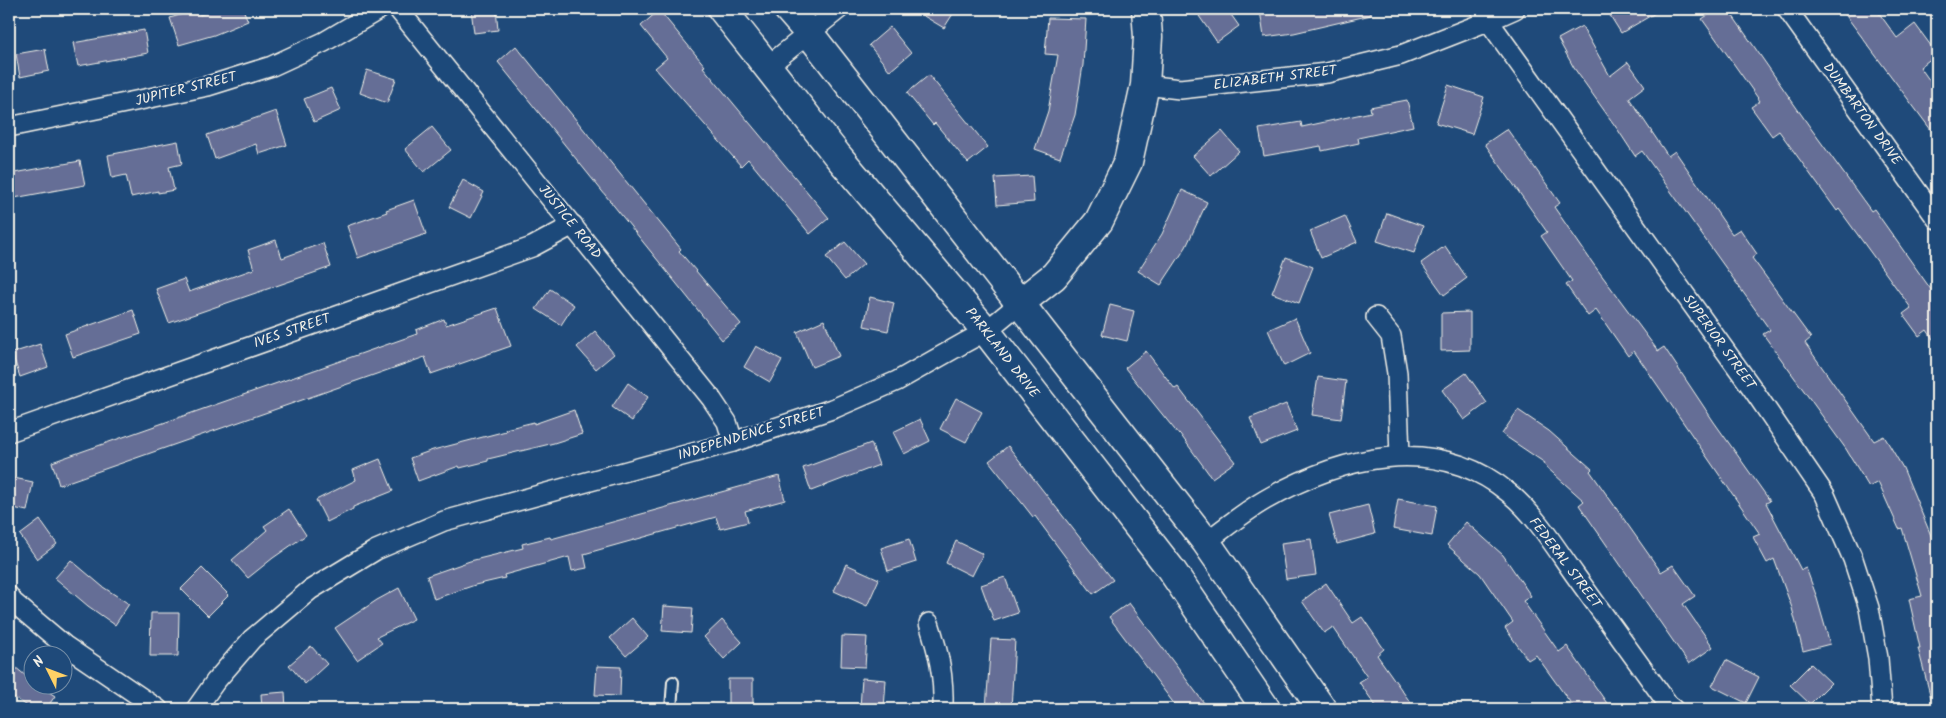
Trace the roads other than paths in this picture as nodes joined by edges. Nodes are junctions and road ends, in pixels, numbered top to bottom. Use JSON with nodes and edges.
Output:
{"nodes":[{"id":1,"x":380,"y":9,"type":"edge"},
{"id":2,"x":398,"y":9,"type":"edge"},
{"id":3,"x":722,"y":9,"type":"edge"},
{"id":4,"x":788,"y":9,"type":"edge"},
{"id":5,"x":839,"y":9,"type":"edge"},
{"id":6,"x":1146,"y":9,"type":"edge"},
{"id":7,"x":1515,"y":9,"type":"edge"},
{"id":8,"x":1787,"y":9,"type":"edge"},
{"id":9,"x":1484,"y":15,"type":"edge"},
{"id":10,"x":809,"y":33,"type":"junction"},
{"id":11,"x":768,"y":66,"type":"junction"},
{"id":12,"x":1145,"y":85,"type":"junction"},
{"id":13,"x":9,"y":127,"type":"edge"},
{"id":14,"x":1937,"y":219,"type":"edge"},
{"id":15,"x":573,"y":225,"type":"junction"},
{"id":16,"x":1020,"y":303,"type":"junction"},
{"id":17,"x":1376,"y":317,"type":"dead end"},
{"id":18,"x":986,"y":331,"type":"junction"},
{"id":19,"x":9,"y":432,"type":"edge"},
{"id":20,"x":733,"y":442,"type":"junction"},
{"id":21,"x":1400,"y":456,"type":"junction"},
{"id":22,"x":1206,"y":542,"type":"junction"},
{"id":23,"x":9,"y":596,"type":"edge"},
{"id":24,"x":928,"y":623,"type":"dead end"},
{"id":25,"x":673,"y":682,"type":"dead end"},
{"id":26,"x":158,"y":709,"type":"edge"},
{"id":27,"x":196,"y":709,"type":"edge"},
{"id":28,"x":670,"y":709,"type":"edge"},
{"id":29,"x":943,"y":709,"type":"edge"},
{"id":30,"x":1266,"y":709,"type":"edge"},
{"id":31,"x":1322,"y":709,"type":"edge"},
{"id":32,"x":1674,"y":709,"type":"edge"},
{"id":33,"x":1882,"y":709,"type":"edge"}],
"edges":[{"from":1,"to":13,"type":"street","name":"JUPITER STREET"},
{"from":2,"to":15,"type":"street","name":"JUSTICE ROAD"},
{"from":3,"to":11,"type":"street","name":"PARKLAND DRIVE"},
{"from":4,"to":10,"type":"street"},
{"from":5,"to":10,"type":"street"},
{"from":6,"to":12,"type":"street","name":"INDEPENDENCE STREET"},
{"from":7,"to":9,"type":"street","name":"ELIZABETH STREET"},
{"from":8,"to":14,"type":"street","name":"DUMBARTON DRIVE"},
{"from":9,"to":12,"type":"street","name":"ELIZABETH STREET"},
{"from":9,"to":33,"type":"street","name":"SUPERIOR STREET"},
{"from":10,"to":11,"type":"street"},
{"from":10,"to":16,"type":"street"},
{"from":11,"to":18,"type":"street","name":"PARKLAND DRIVE"},
{"from":12,"to":16,"type":"street","name":"INDEPENDENCE STREET"},
{"from":15,"to":19,"type":"street","name":"IVES STREET"},
{"from":15,"to":20,"type":"street","name":"JUSTICE ROAD"},
{"from":16,"to":18,"type":"street","name":"INDEPENDENCE STREET"},
{"from":16,"to":22,"type":"street"},
{"from":17,"to":21,"type":"street"},
{"from":18,"to":20,"type":"street","name":"INDEPENDENCE STREET"},
{"from":18,"to":30,"type":"street","name":"PARKLAND DRIVE"},
{"from":20,"to":27,"type":"street","name":"INDEPENDENCE STREET"},
{"from":21,"to":22,"type":"street","name":"FEDERAL STREET"},
{"from":21,"to":32,"type":"street","name":"FEDERAL STREET"},
{"from":22,"to":31,"type":"street"},
{"from":23,"to":26,"type":"street"},
{"from":24,"to":29,"type":"street"},
{"from":25,"to":28,"type":"lane"}]}
